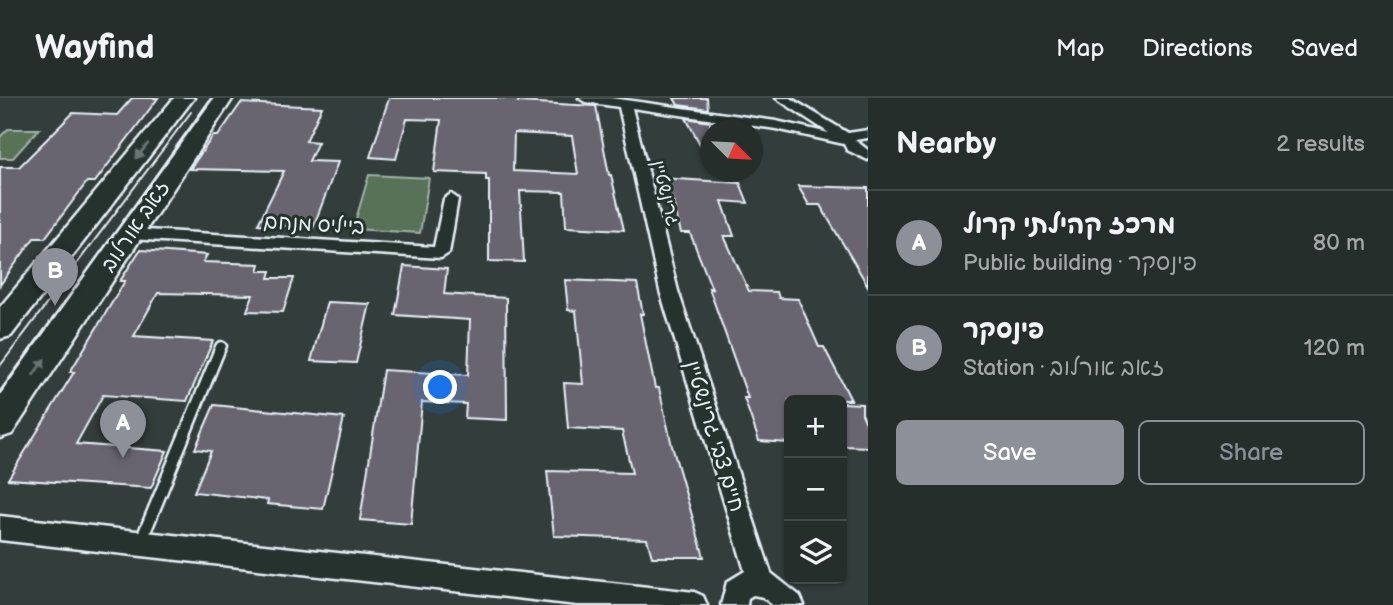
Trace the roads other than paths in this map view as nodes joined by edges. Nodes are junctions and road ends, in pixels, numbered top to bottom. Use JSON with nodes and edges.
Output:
{"nodes":[{"id":1,"x":184,"y":98,"type":"edge"},
{"id":2,"x":223,"y":98,"type":"edge"},
{"id":3,"x":585,"y":98,"type":"edge"},
{"id":4,"x":782,"y":98,"type":"edge"},
{"id":5,"x":625,"y":105,"type":"junction"},
{"id":6,"x":817,"y":118,"type":"junction"},
{"id":7,"x":802,"y":130,"type":"junction"},
{"id":8,"x":865,"y":133,"type":"edge"},
{"id":9,"x":848,"y":140,"type":"junction"},
{"id":10,"x":868,"y":156,"type":"edge"},
{"id":11,"x":451,"y":200,"type":"dead end"},
{"id":12,"x":130,"y":234,"type":"junction"},
{"id":13,"x":669,"y":290,"type":"joint"},
{"id":14,"x":0,"y":328,"type":"edge"},
{"id":15,"x":221,"y":346,"type":"dead end"},
{"id":16,"x":0,"y":423,"type":"edge"},
{"id":17,"x":0,"y":528,"type":"edge"},
{"id":18,"x":140,"y":544,"type":"junction"},
{"id":19,"x":761,"y":582,"type":"junction"},
{"id":20,"x":694,"y":605,"type":"edge"},
{"id":21,"x":734,"y":605,"type":"edge"},
{"id":22,"x":791,"y":605,"type":"edge"}],
"edges":[{"from":1,"to":14,"type":"main road","name":"זאב אורלוב","one_way":true},
{"from":2,"to":12,"type":"main road","name":"זאב אורלוב"},
{"from":3,"to":5,"type":"street"},
{"from":4,"to":6,"type":"street"},
{"from":5,"to":7,"type":"street"},
{"from":5,"to":13,"type":"street","name":"גרינשטיין"},
{"from":6,"to":7,"type":"street"},
{"from":6,"to":8,"type":"street"},
{"from":6,"to":9,"type":"street"},
{"from":7,"to":9,"type":"street"},
{"from":8,"to":9,"type":"street"},
{"from":9,"to":10,"type":"street"},
{"from":11,"to":12,"type":"street","name":"בייליס מנחם"},
{"from":16,"to":12,"type":"main road","name":"זאב אורלוב","one_way":true},
{"from":13,"to":19,"type":"street","name":"חיים צבי גרינשטיין"},
{"from":15,"to":18,"type":"lane"},
{"from":17,"to":18,"type":"street"},
{"from":18,"to":20,"type":"street"},
{"from":19,"to":21,"type":"street"},
{"from":19,"to":22,"type":"street"}]}
